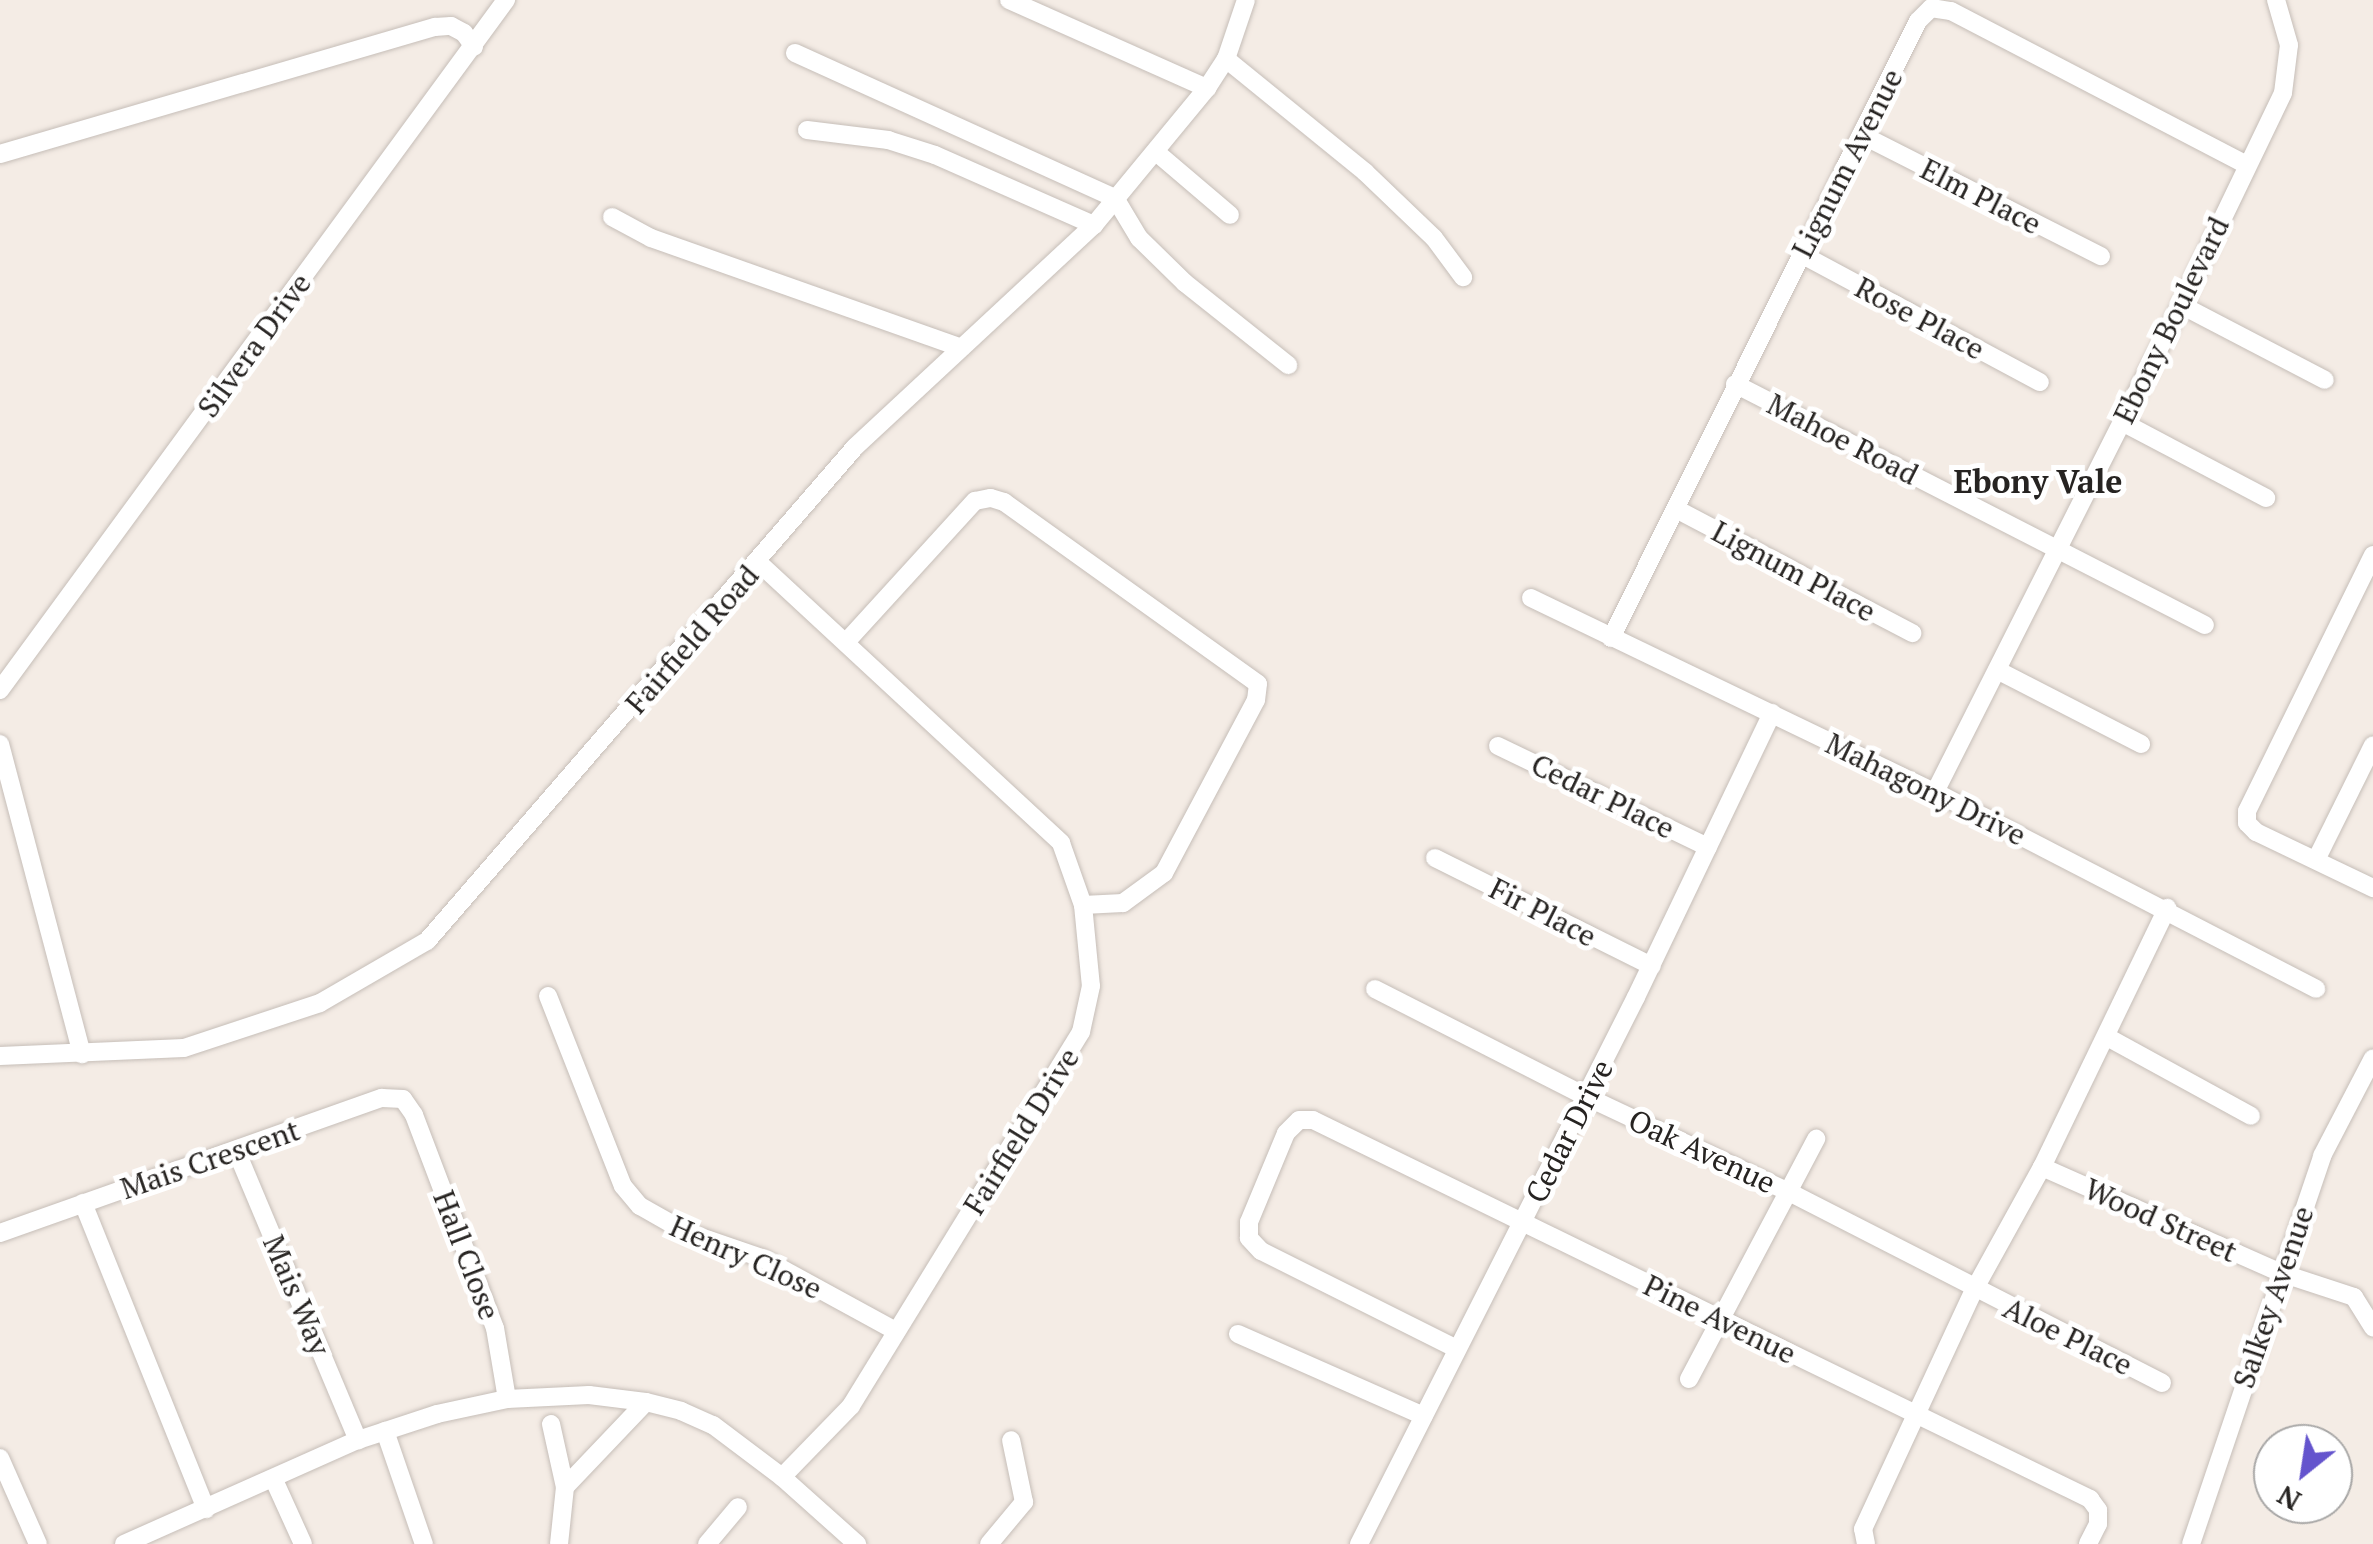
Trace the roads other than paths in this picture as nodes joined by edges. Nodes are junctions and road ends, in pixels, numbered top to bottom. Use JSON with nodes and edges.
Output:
{"nodes":[{"id":1,"x":506,"y":0,"type":"edge"},
{"id":2,"x":1009,"y":0,"type":"edge"},
{"id":3,"x":1246,"y":0,"type":"edge"},
{"id":4,"x":2276,"y":0,"type":"edge"},
{"id":5,"x":474,"y":47,"type":"junction"},
{"id":6,"x":795,"y":53,"type":"dead end"},
{"id":7,"x":1226,"y":58,"type":"junction"},
{"id":8,"x":1208,"y":88,"type":"junction"},
{"id":9,"x":807,"y":130,"type":"dead end"},
{"id":10,"x":1862,"y":135,"type":"junction"},
{"id":11,"x":1156,"y":152,"type":"junction"},
{"id":12,"x":0,"y":154,"type":"edge"},
{"id":13,"x":2247,"y":165,"type":"junction"},
{"id":14,"x":1115,"y":198,"type":"junction"},
{"id":15,"x":1230,"y":215,"type":"dead end"},
{"id":16,"x":612,"y":217,"type":"dead end"},
{"id":17,"x":1094,"y":225,"type":"junction"},
{"id":18,"x":1801,"y":254,"type":"junction"},
{"id":19,"x":2100,"y":256,"type":"dead end"},
{"id":20,"x":1463,"y":277,"type":"dead end"},
{"id":21,"x":2181,"y":305,"type":"junction"},
{"id":22,"x":961,"y":348,"type":"junction"},
{"id":23,"x":1288,"y":365,"type":"dead end"},
{"id":24,"x":2325,"y":380,"type":"dead end"},
{"id":25,"x":2040,"y":382,"type":"dead end"},
{"id":26,"x":1735,"y":384,"type":"junction"},
{"id":27,"x":2122,"y":422,"type":"junction"},
{"id":28,"x":2266,"y":498,"type":"dead end"},
{"id":29,"x":1676,"y":508,"type":"junction"},
{"id":30,"x":2057,"y":549,"type":"junction"},
{"id":31,"x":2373,"y":554,"type":"edge"},
{"id":32,"x":759,"y":563,"type":"junction"},
{"id":33,"x":2353,"y":591,"type":"junction"},
{"id":34,"x":1531,"y":598,"type":"dead end"},
{"id":35,"x":2373,"y":600,"type":"edge"},
{"id":36,"x":2205,"y":625,"type":"dead end"},
{"id":37,"x":1912,"y":633,"type":"dead end"},
{"id":38,"x":1611,"y":638,"type":"junction"},
{"id":39,"x":847,"y":641,"type":"junction"},
{"id":40,"x":1997,"y":670,"type":"junction"},
{"id":41,"x":0,"y":690,"type":"edge"},
{"id":42,"x":1772,"y":713,"type":"junction"},
{"id":43,"x":0,"y":744,"type":"edge"},
{"id":44,"x":2141,"y":744,"type":"dead end"},
{"id":45,"x":1498,"y":746,"type":"dead end"},
{"id":46,"x":2373,"y":746,"type":"edge"},
{"id":47,"x":1935,"y":792,"type":"junction"},
{"id":48,"x":1708,"y":846,"type":"junction"},
{"id":49,"x":1435,"y":858,"type":"dead end"},
{"id":50,"x":2316,"y":860,"type":"junction"},
{"id":51,"x":2373,"y":888,"type":"edge"},
{"id":52,"x":1083,"y":905,"type":"junction"},
{"id":53,"x":2167,"y":908,"type":"junction"},
{"id":54,"x":1652,"y":966,"type":"junction"},
{"id":55,"x":1375,"y":989,"type":"dead end"},
{"id":56,"x":2316,"y":989,"type":"dead end"},
{"id":57,"x":548,"y":996,"type":"dead end"},
{"id":58,"x":2107,"y":1037,"type":"junction"},
{"id":59,"x":82,"y":1054,"type":"junction"},
{"id":60,"x":0,"y":1056,"type":"edge"},
{"id":61,"x":2373,"y":1058,"type":"edge"},
{"id":62,"x":1586,"y":1097,"type":"junction"},
{"id":63,"x":414,"y":1115,"type":"joint"},
{"id":64,"x":2252,"y":1116,"type":"dead end"},
{"id":65,"x":1816,"y":1139,"type":"dead end"},
{"id":66,"x":236,"y":1150,"type":"junction"},
{"id":67,"x":2042,"y":1167,"type":"junction"},
{"id":68,"x":1789,"y":1192,"type":"junction"},
{"id":69,"x":83,"y":1203,"type":"junction"},
{"id":70,"x":1523,"y":1222,"type":"junction"},
{"id":71,"x":0,"y":1233,"type":"edge"},
{"id":72,"x":2281,"y":1273,"type":"junction"},
{"id":73,"x":1974,"y":1290,"type":"junction"},
{"id":74,"x":1718,"y":1321,"type":"junction"},
{"id":75,"x":2373,"y":1326,"type":"edge"},
{"id":76,"x":896,"y":1331,"type":"junction"},
{"id":77,"x":1238,"y":1334,"type":"dead end"},
{"id":78,"x":1457,"y":1349,"type":"junction"},
{"id":79,"x":1690,"y":1380,"type":"dead end"},
{"id":80,"x":2162,"y":1382,"type":"dead end"},
{"id":81,"x":507,"y":1400,"type":"junction"},
{"id":82,"x":646,"y":1402,"type":"junction"},
{"id":83,"x":1919,"y":1413,"type":"junction"},
{"id":84,"x":1424,"y":1416,"type":"junction"},
{"id":85,"x":551,"y":1424,"type":"dead end"},
{"id":86,"x":385,"y":1431,"type":"junction"},
{"id":87,"x":358,"y":1440,"type":"junction"},
{"id":88,"x":1011,"y":1440,"type":"dead end"},
{"id":89,"x":0,"y":1458,"type":"edge"},
{"id":90,"x":782,"y":1477,"type":"junction"},
{"id":91,"x":274,"y":1480,"type":"junction"},
{"id":92,"x":565,"y":1486,"type":"junction"},
{"id":93,"x":738,"y":1507,"type":"dead end"},
{"id":94,"x":206,"y":1509,"type":"junction"},
{"id":95,"x":1864,"y":1542,"type":"edge"},
{"id":96,"x":38,"y":1544,"type":"edge"},
{"id":97,"x":124,"y":1544,"type":"edge"},
{"id":98,"x":303,"y":1544,"type":"edge"},
{"id":99,"x":424,"y":1544,"type":"edge"},
{"id":100,"x":560,"y":1544,"type":"edge"},
{"id":101,"x":707,"y":1544,"type":"edge"},
{"id":102,"x":856,"y":1544,"type":"edge"},
{"id":103,"x":989,"y":1544,"type":"edge"},
{"id":104,"x":1359,"y":1544,"type":"edge"},
{"id":105,"x":2088,"y":1544,"type":"edge"},
{"id":106,"x":2191,"y":1544,"type":"edge"}],
"edges":[{"from":1,"to":5,"type":"street","name":"Silvera Drive"},
{"from":2,"to":8,"type":"street"},
{"from":3,"to":7,"type":"street","name":"Fairfield Road"},
{"from":4,"to":13,"type":"street","name":"Ebony Boulevard"},
{"from":5,"to":12,"type":"street"},
{"from":5,"to":41,"type":"street","name":"Silvera Drive"},
{"from":6,"to":14,"type":"street"},
{"from":7,"to":8,"type":"street","name":"Fairfield Road"},
{"from":7,"to":20,"type":"street"},
{"from":8,"to":11,"type":"street","name":"Fairfield Road"},
{"from":9,"to":17,"type":"street"},
{"from":10,"to":13,"type":"street","name":"Lignum Avenue"},
{"from":10,"to":18,"type":"street","name":"Lignum Avenue"},
{"from":10,"to":19,"type":"street","name":"Elm Place"},
{"from":11,"to":14,"type":"street","name":"Fairfield Road"},
{"from":11,"to":15,"type":"street"},
{"from":13,"to":21,"type":"street","name":"Ebony Boulevard"},
{"from":14,"to":17,"type":"street","name":"Fairfield Road"},
{"from":14,"to":23,"type":"street"},
{"from":16,"to":22,"type":"street"},
{"from":17,"to":22,"type":"street","name":"Fairfield Road"},
{"from":18,"to":25,"type":"street","name":"Rose Place"},
{"from":18,"to":26,"type":"street","name":"Lignum Avenue"},
{"from":21,"to":24,"type":"street"},
{"from":21,"to":27,"type":"street","name":"Ebony Boulevard"},
{"from":22,"to":32,"type":"street","name":"Fairfield Road"},
{"from":26,"to":29,"type":"street","name":"Lignum Avenue"},
{"from":26,"to":30,"type":"street","name":"Mahoe Road"},
{"from":27,"to":28,"type":"street"},
{"from":27,"to":30,"type":"street","name":"Ebony Boulevard"},
{"from":29,"to":37,"type":"street","name":"Lignum Place"},
{"from":29,"to":38,"type":"street","name":"Lignum Avenue"},
{"from":30,"to":36,"type":"street","name":"Mahoe Road"},
{"from":30,"to":40,"type":"street","name":"Ebony Boulevard"},
{"from":31,"to":33,"type":"street"},
{"from":32,"to":39,"type":"street","name":"Fairfield Drive"},
{"from":32,"to":59,"type":"street","name":"Fairfield Road"},
{"from":33,"to":35,"type":"street"},
{"from":33,"to":50,"type":"street"},
{"from":34,"to":38,"type":"street","name":"Mahagony Drive"},
{"from":38,"to":42,"type":"street","name":"Mahagony Drive"},
{"from":39,"to":52,"type":"street","name":"Fairfield Drive"},
{"from":39,"to":52,"type":"street"},
{"from":40,"to":44,"type":"street"},
{"from":40,"to":47,"type":"street","name":"Ebony Boulevard"},
{"from":42,"to":47,"type":"street","name":"Mahagony Drive"},
{"from":42,"to":48,"type":"street","name":"Cedar Drive"},
{"from":43,"to":59,"type":"street"},
{"from":45,"to":48,"type":"street","name":"Cedar Place"},
{"from":46,"to":50,"type":"street"},
{"from":47,"to":53,"type":"street","name":"Mahagony Drive"},
{"from":48,"to":54,"type":"street","name":"Cedar Drive"},
{"from":49,"to":54,"type":"street","name":"Fir Place"},
{"from":50,"to":51,"type":"street"},
{"from":52,"to":76,"type":"street","name":"Fairfield Drive"},
{"from":53,"to":56,"type":"street","name":"Mahagony Drive"},
{"from":53,"to":58,"type":"street"},
{"from":54,"to":62,"type":"street","name":"Cedar Drive"},
{"from":55,"to":62,"type":"street","name":"Oak Avenue"},
{"from":57,"to":76,"type":"street","name":"Henry Close"},
{"from":58,"to":64,"type":"street"},
{"from":58,"to":67,"type":"street"},
{"from":59,"to":60,"type":"street","name":"Fairfield Road"},
{"from":61,"to":72,"type":"street","name":"Salkey Avenue"},
{"from":62,"to":68,"type":"street","name":"Oak Avenue"},
{"from":62,"to":70,"type":"street","name":"Cedar Drive"},
{"from":63,"to":66,"type":"street","name":"Mais Crescent"},
{"from":63,"to":81,"type":"street","name":"Hall Close"},
{"from":65,"to":68,"type":"street"},
{"from":66,"to":69,"type":"street","name":"Mais Crescent"},
{"from":66,"to":87,"type":"street","name":"Mais Way"},
{"from":67,"to":72,"type":"street","name":"Wood Street"},
{"from":67,"to":73,"type":"street"},
{"from":68,"to":73,"type":"street","name":"Oak Avenue"},
{"from":68,"to":74,"type":"street"},
{"from":69,"to":71,"type":"street","name":"Mais Crescent"},
{"from":69,"to":94,"type":"street"},
{"from":70,"to":74,"type":"street","name":"Pine Avenue"},
{"from":70,"to":78,"type":"street","name":"Cedar Drive"},
{"from":70,"to":78,"type":"street","name":"Pine Avenue"},
{"from":72,"to":75,"type":"street","name":"Wood Street"},
{"from":72,"to":106,"type":"street","name":"Salkey Avenue"},
{"from":73,"to":80,"type":"street","name":"Aloe Place"},
{"from":73,"to":83,"type":"street"},
{"from":74,"to":79,"type":"street"},
{"from":74,"to":83,"type":"street","name":"Pine Avenue"},
{"from":76,"to":90,"type":"street","name":"Fairfield Drive"},
{"from":77,"to":84,"type":"street"},
{"from":78,"to":84,"type":"street","name":"Cedar Drive"},
{"from":81,"to":82,"type":"street"},
{"from":81,"to":86,"type":"street"},
{"from":82,"to":90,"type":"street"},
{"from":82,"to":92,"type":"street"},
{"from":83,"to":95,"type":"street"},
{"from":83,"to":105,"type":"street","name":"Pine Avenue"},
{"from":84,"to":104,"type":"street","name":"Cedar Drive"},
{"from":85,"to":92,"type":"street"},
{"from":86,"to":87,"type":"street"},
{"from":86,"to":99,"type":"street"},
{"from":87,"to":91,"type":"street"},
{"from":88,"to":103,"type":"street"},
{"from":89,"to":96,"type":"street"},
{"from":90,"to":102,"type":"street"},
{"from":91,"to":94,"type":"street"},
{"from":91,"to":98,"type":"street"},
{"from":92,"to":100,"type":"street"},
{"from":93,"to":101,"type":"street"},
{"from":94,"to":97,"type":"street"}]}
